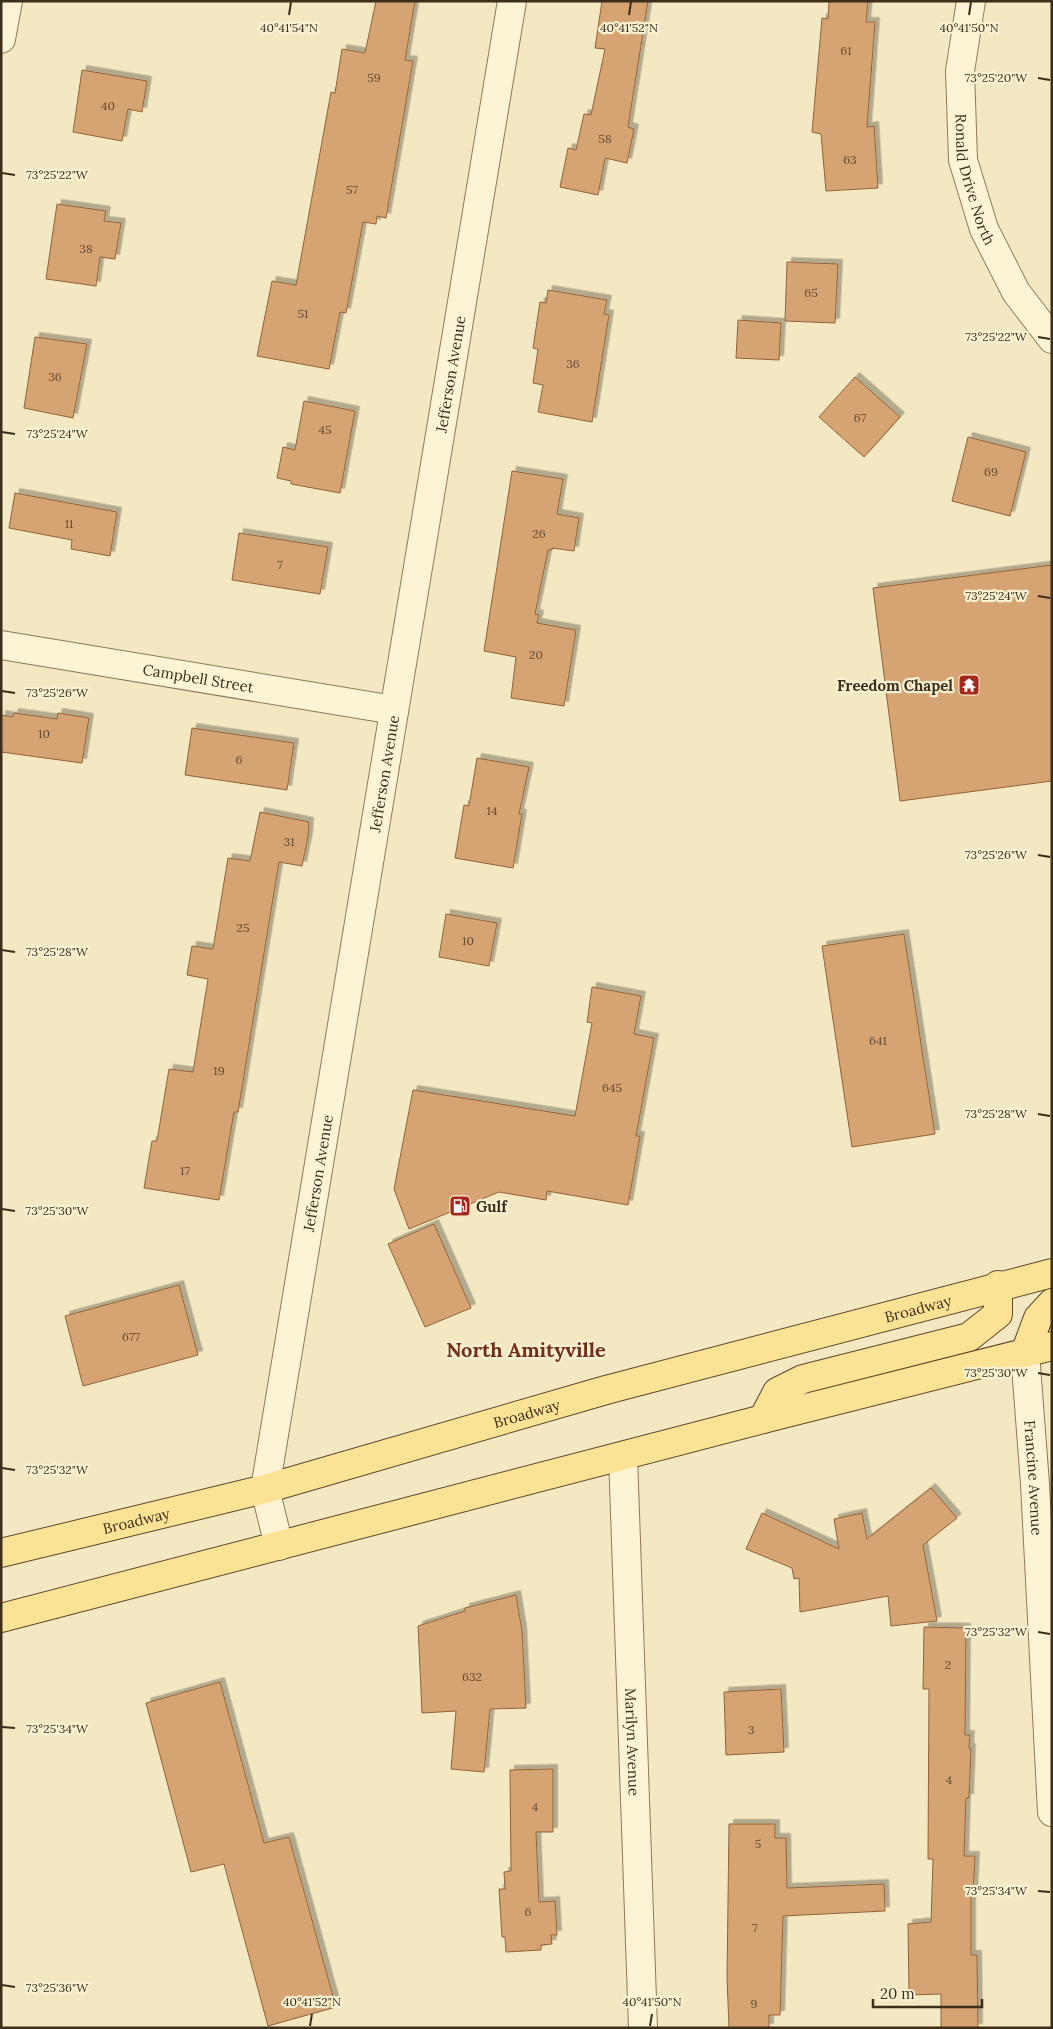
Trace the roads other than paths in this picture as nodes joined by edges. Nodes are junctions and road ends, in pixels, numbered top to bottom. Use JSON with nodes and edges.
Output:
{"nodes":[{"id":1,"x":8,"y":1,"type":"edge"},
{"id":2,"x":512,"y":1,"type":"edge"},
{"id":3,"x":971,"y":1,"type":"edge"},
{"id":4,"x":1,"y":39,"type":"edge"},
{"id":5,"x":1052,"y":339,"type":"edge"},
{"id":6,"x":1,"y":645,"type":"edge"},
{"id":7,"x":394,"y":710,"type":"junction"},
{"id":8,"x":1052,"y":1273,"type":"edge"},
{"id":9,"x":998,"y":1285,"type":"junction"},
{"id":10,"x":1052,"y":1303,"type":"edge"},
{"id":11,"x":1052,"y":1346,"type":"edge"},
{"id":12,"x":1026,"y":1353,"type":"junction"},
{"id":13,"x":763,"y":1419,"type":"junction"},
{"id":14,"x":623,"y":1456,"type":"junction"},
{"id":15,"x":266,"y":1489,"type":"junction"},
{"id":16,"x":278,"y":1546,"type":"junction"},
{"id":17,"x":1,"y":1553,"type":"edge"},
{"id":18,"x":1,"y":1618,"type":"edge"},
{"id":19,"x":1052,"y":1812,"type":"edge"},
{"id":20,"x":643,"y":2028,"type":"edge"}],
"edges":[{"from":1,"to":4,"type":"street"},
{"from":2,"to":7,"type":"street","name":"Jefferson Avenue"},
{"from":3,"to":5,"type":"street","name":"Ronald Drive North"},
{"from":6,"to":7,"type":"street","name":"Campbell Street"},
{"from":7,"to":15,"type":"street","name":"Jefferson Avenue"},
{"from":8,"to":9,"type":"main road","name":"Broadway"},
{"from":9,"to":13,"type":"main road"},
{"from":9,"to":15,"type":"main road","name":"Broadway"},
{"from":10,"to":12,"type":"main road"},
{"from":11,"to":12,"type":"main road"},
{"from":12,"to":13,"type":"main road"},
{"from":12,"to":19,"type":"street","name":"Francine Avenue"},
{"from":13,"to":14,"type":"main road"},
{"from":14,"to":16,"type":"main road"},
{"from":14,"to":20,"type":"street","name":"Marilyn Avenue"},
{"from":15,"to":16,"type":"street","name":"Jefferson Avenue"},
{"from":15,"to":17,"type":"main road","name":"Broadway"},
{"from":16,"to":18,"type":"main road"}]}
